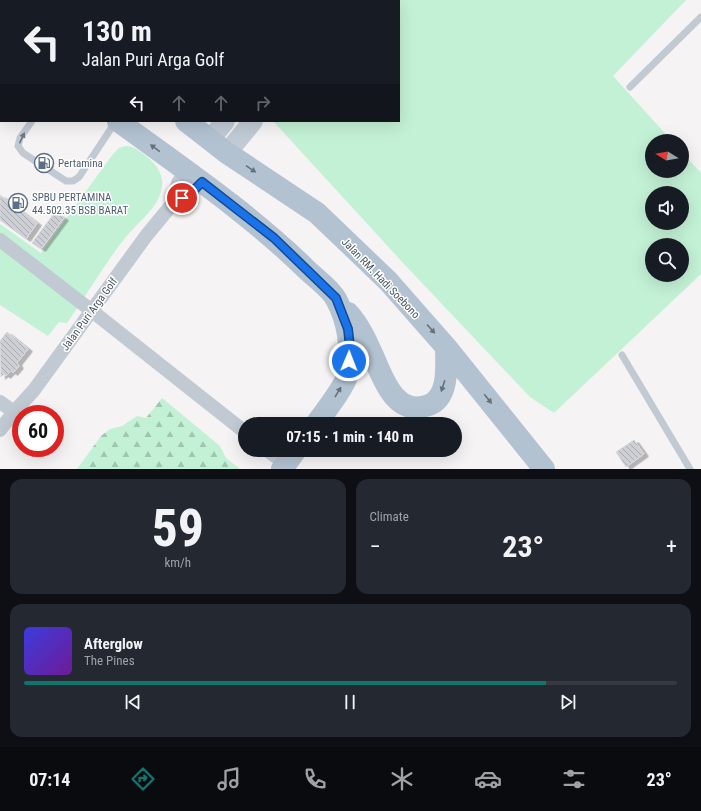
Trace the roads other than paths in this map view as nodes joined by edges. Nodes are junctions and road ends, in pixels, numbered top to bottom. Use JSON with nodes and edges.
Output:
{"nodes":[{"id":1,"x":701,"y":17,"type":"edge"},
{"id":2,"x":630,"y":87,"type":"dead end"},
{"id":3,"x":31,"y":122,"type":"edge"},
{"id":4,"x":116,"y":122,"type":"edge"},
{"id":5,"x":118,"y":122,"type":"edge"},
{"id":6,"x":187,"y":122,"type":"edge"},
{"id":7,"x":225,"y":122,"type":"edge"},
{"id":8,"x":252,"y":122,"type":"edge"},
{"id":9,"x":219,"y":146,"type":"junction"},
{"id":10,"x":194,"y":176,"type":"junction"},
{"id":11,"x":0,"y":240,"type":"edge"},
{"id":12,"x":336,"y":298,"type":"junction"},
{"id":13,"x":92,"y":310,"type":"junction"},
{"id":14,"x":446,"y":347,"type":"junction"},
{"id":15,"x":622,"y":355,"type":"dead end"},
{"id":16,"x":0,"y":402,"type":"edge"},
{"id":17,"x":20,"y":405,"type":"edge"},
{"id":18,"x":12,"y":411,"type":"edge"},
{"id":19,"x":12,"y":415,"type":"edge"},
{"id":20,"x":321,"y":417,"type":"edge"},
{"id":21,"x":238,"y":426,"type":"edge"},
{"id":22,"x":0,"y":430,"type":"edge"},
{"id":23,"x":544,"y":469,"type":"edge"},
{"id":24,"x":690,"y":469,"type":"edge"}],
"edges":[{"from":1,"to":2,"type":"lane"},
{"from":4,"to":3,"type":"lane","one_way":true},
{"from":10,"to":5,"type":"main road","one_way":true},
{"from":6,"to":9,"type":"main road","name":"Jalan RM. Hadi Soebono"},
{"from":7,"to":9,"type":"street"},
{"from":8,"to":9,"type":"street"},
{"from":9,"to":14,"type":"main road","name":"Jalan RM. Hadi Soebono","one_way":true},
{"from":10,"to":12,"type":"main road"},
{"from":10,"to":13,"type":"street","name":"Jalan Puri Arga Golf"},
{"from":11,"to":13,"type":"street"},
{"from":14,"to":12,"type":"main road","one_way":true},
{"from":20,"to":12,"type":"main road","one_way":true},
{"from":13,"to":17,"type":"street","name":"Jalan Puri Arga Golf"},
{"from":13,"to":21,"type":"street"},
{"from":14,"to":23,"type":"main road","name":"Jalan RM. Hadi Soebono","one_way":true},
{"from":15,"to":24,"type":"lane"},
{"from":16,"to":18,"type":"street"},
{"from":19,"to":22,"type":"street","name":"Jalan Puri Arga Golf"}]}
